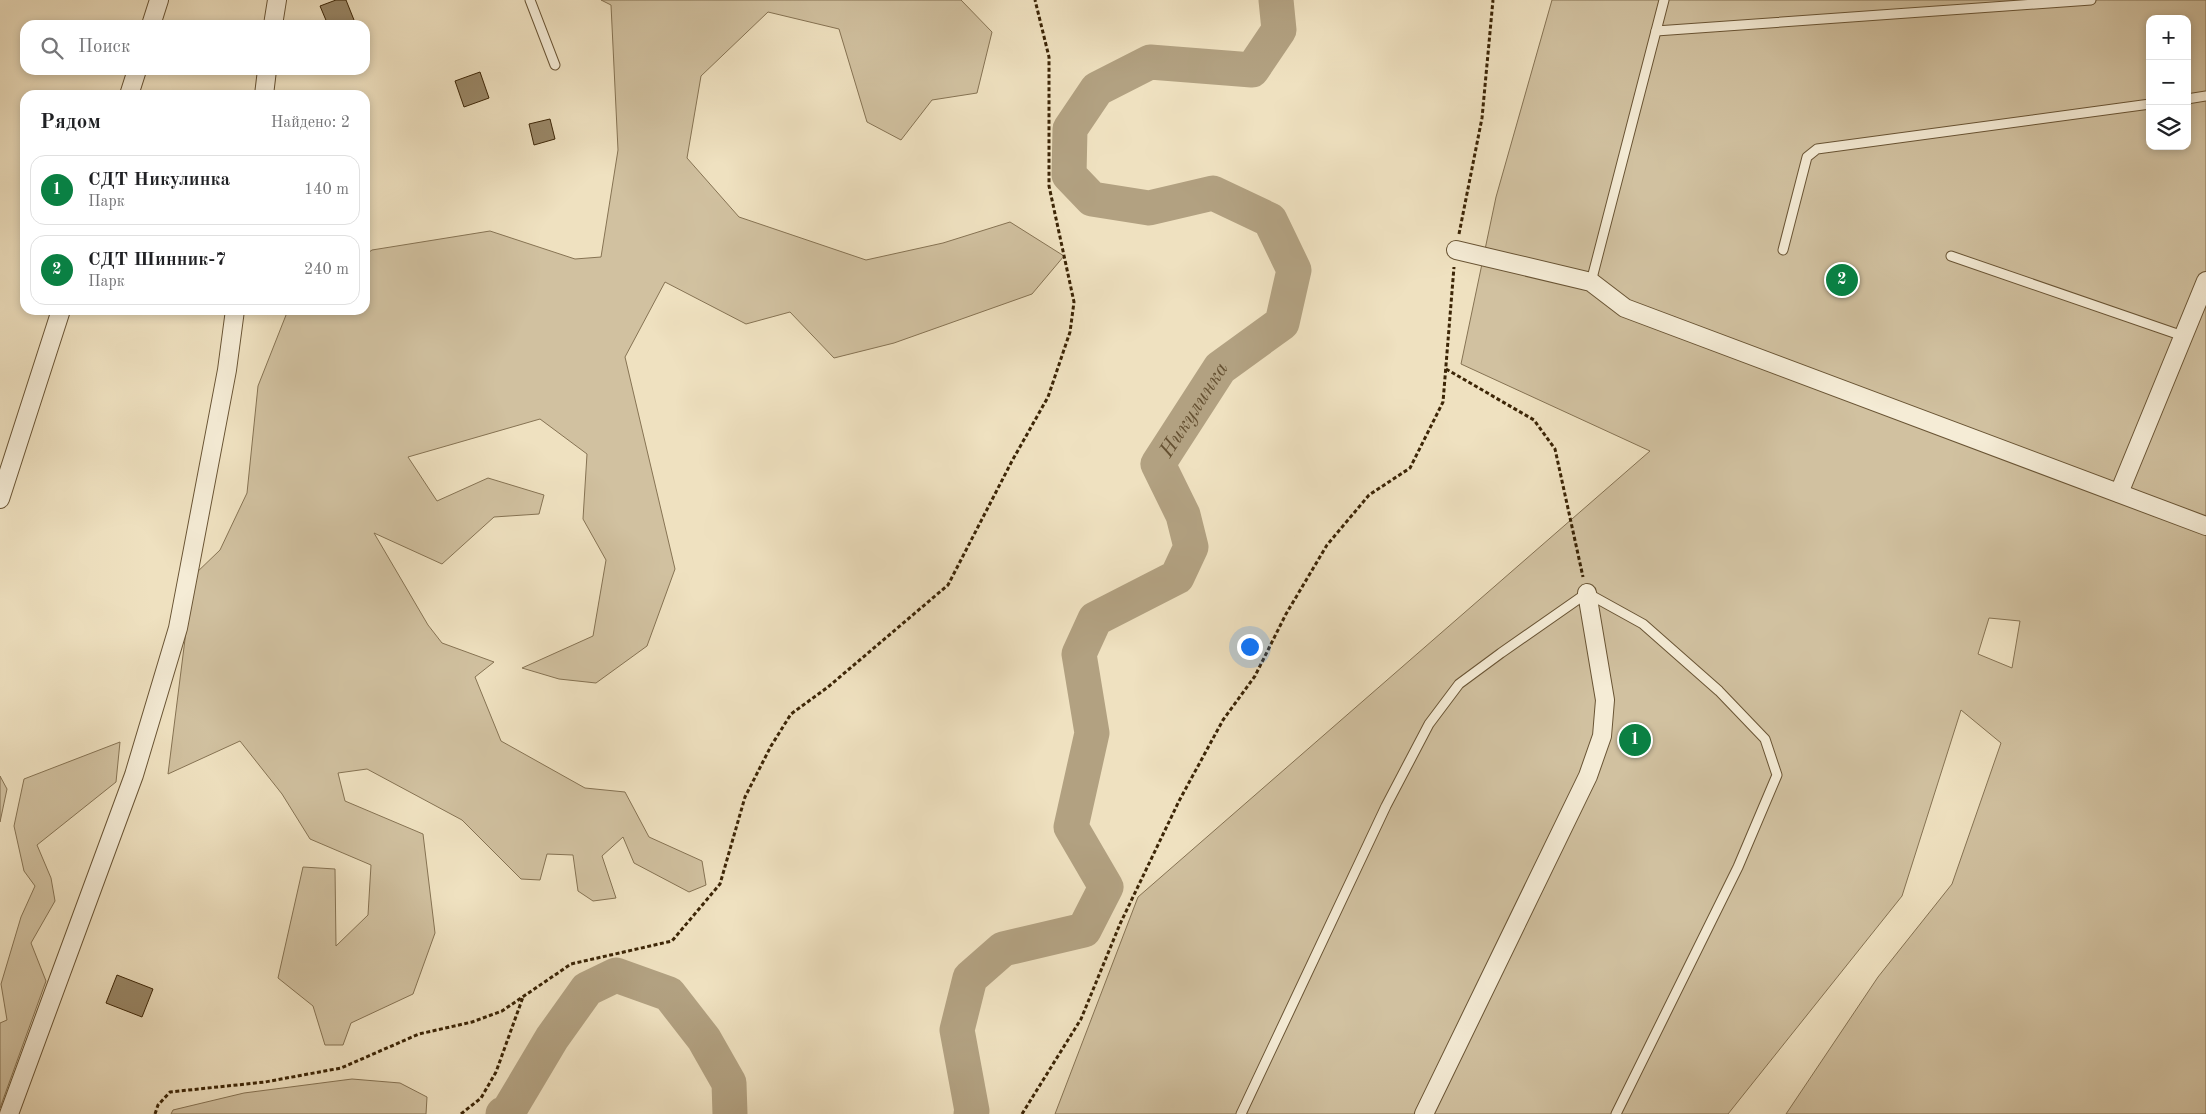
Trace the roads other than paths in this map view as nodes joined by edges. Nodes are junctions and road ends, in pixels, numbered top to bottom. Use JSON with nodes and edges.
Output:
{"nodes":[{"id":1,"x":159,"y":0,"type":"edge"},
{"id":2,"x":277,"y":0,"type":"edge"},
{"id":3,"x":530,"y":0,"type":"edge"},
{"id":4,"x":1664,"y":0,"type":"edge"},
{"id":5,"x":2091,"y":0,"type":"edge"},
{"id":6,"x":153,"y":20,"type":"edge"},
{"id":7,"x":274,"y":20,"type":"edge"},
{"id":8,"x":1656,"y":31,"type":"junction"},
{"id":9,"x":555,"y":65,"type":"dead end"},
{"id":10,"x":135,"y":75,"type":"edge"},
{"id":11,"x":266,"y":75,"type":"edge"},
{"id":12,"x":131,"y":90,"type":"edge"},
{"id":13,"x":265,"y":90,"type":"edge"},
{"id":14,"x":2206,"y":96,"type":"edge"},
{"id":15,"x":2191,"y":98,"type":"edge"},
{"id":16,"x":2146,"y":105,"type":"edge"},
{"id":17,"x":1456,"y":250,"type":"road end"},
{"id":18,"x":1783,"y":250,"type":"dead end"},
{"id":19,"x":1951,"y":256,"type":"dead end"},
{"id":20,"x":2206,"y":281,"type":"edge"},
{"id":21,"x":1590,"y":282,"type":"junction"},
{"id":22,"x":59,"y":315,"type":"edge"},
{"id":23,"x":234,"y":315,"type":"edge"},
{"id":24,"x":2183,"y":336,"type":"junction"},
{"id":25,"x":2119,"y":493,"type":"junction"},
{"id":26,"x":0,"y":499,"type":"edge"},
{"id":27,"x":2206,"y":526,"type":"edge"},
{"id":28,"x":1587,"y":593,"type":"junction"},
{"id":29,"x":9,"y":1114,"type":"edge"},
{"id":30,"x":1241,"y":1114,"type":"edge"},
{"id":31,"x":1424,"y":1114,"type":"edge"},
{"id":32,"x":1616,"y":1114,"type":"edge"}],
"edges":[{"from":1,"to":6,"type":"street"},
{"from":2,"to":7,"type":"street"},
{"from":3,"to":9,"type":"lane"},
{"from":4,"to":8,"type":"lane"},
{"from":5,"to":8,"type":"lane"},
{"from":8,"to":21,"type":"lane"},
{"from":10,"to":12,"type":"street"},
{"from":11,"to":13,"type":"street"},
{"from":14,"to":15,"type":"lane"},
{"from":16,"to":18,"type":"lane"},
{"from":17,"to":21,"type":"street"},
{"from":19,"to":24,"type":"lane"},
{"from":20,"to":24,"type":"street"},
{"from":21,"to":25,"type":"street"},
{"from":22,"to":26,"type":"street"},
{"from":23,"to":29,"type":"street"},
{"from":24,"to":25,"type":"street"},
{"from":25,"to":27,"type":"street"},
{"from":28,"to":30,"type":"lane"},
{"from":28,"to":31,"type":"street"},
{"from":28,"to":32,"type":"lane"}]}
